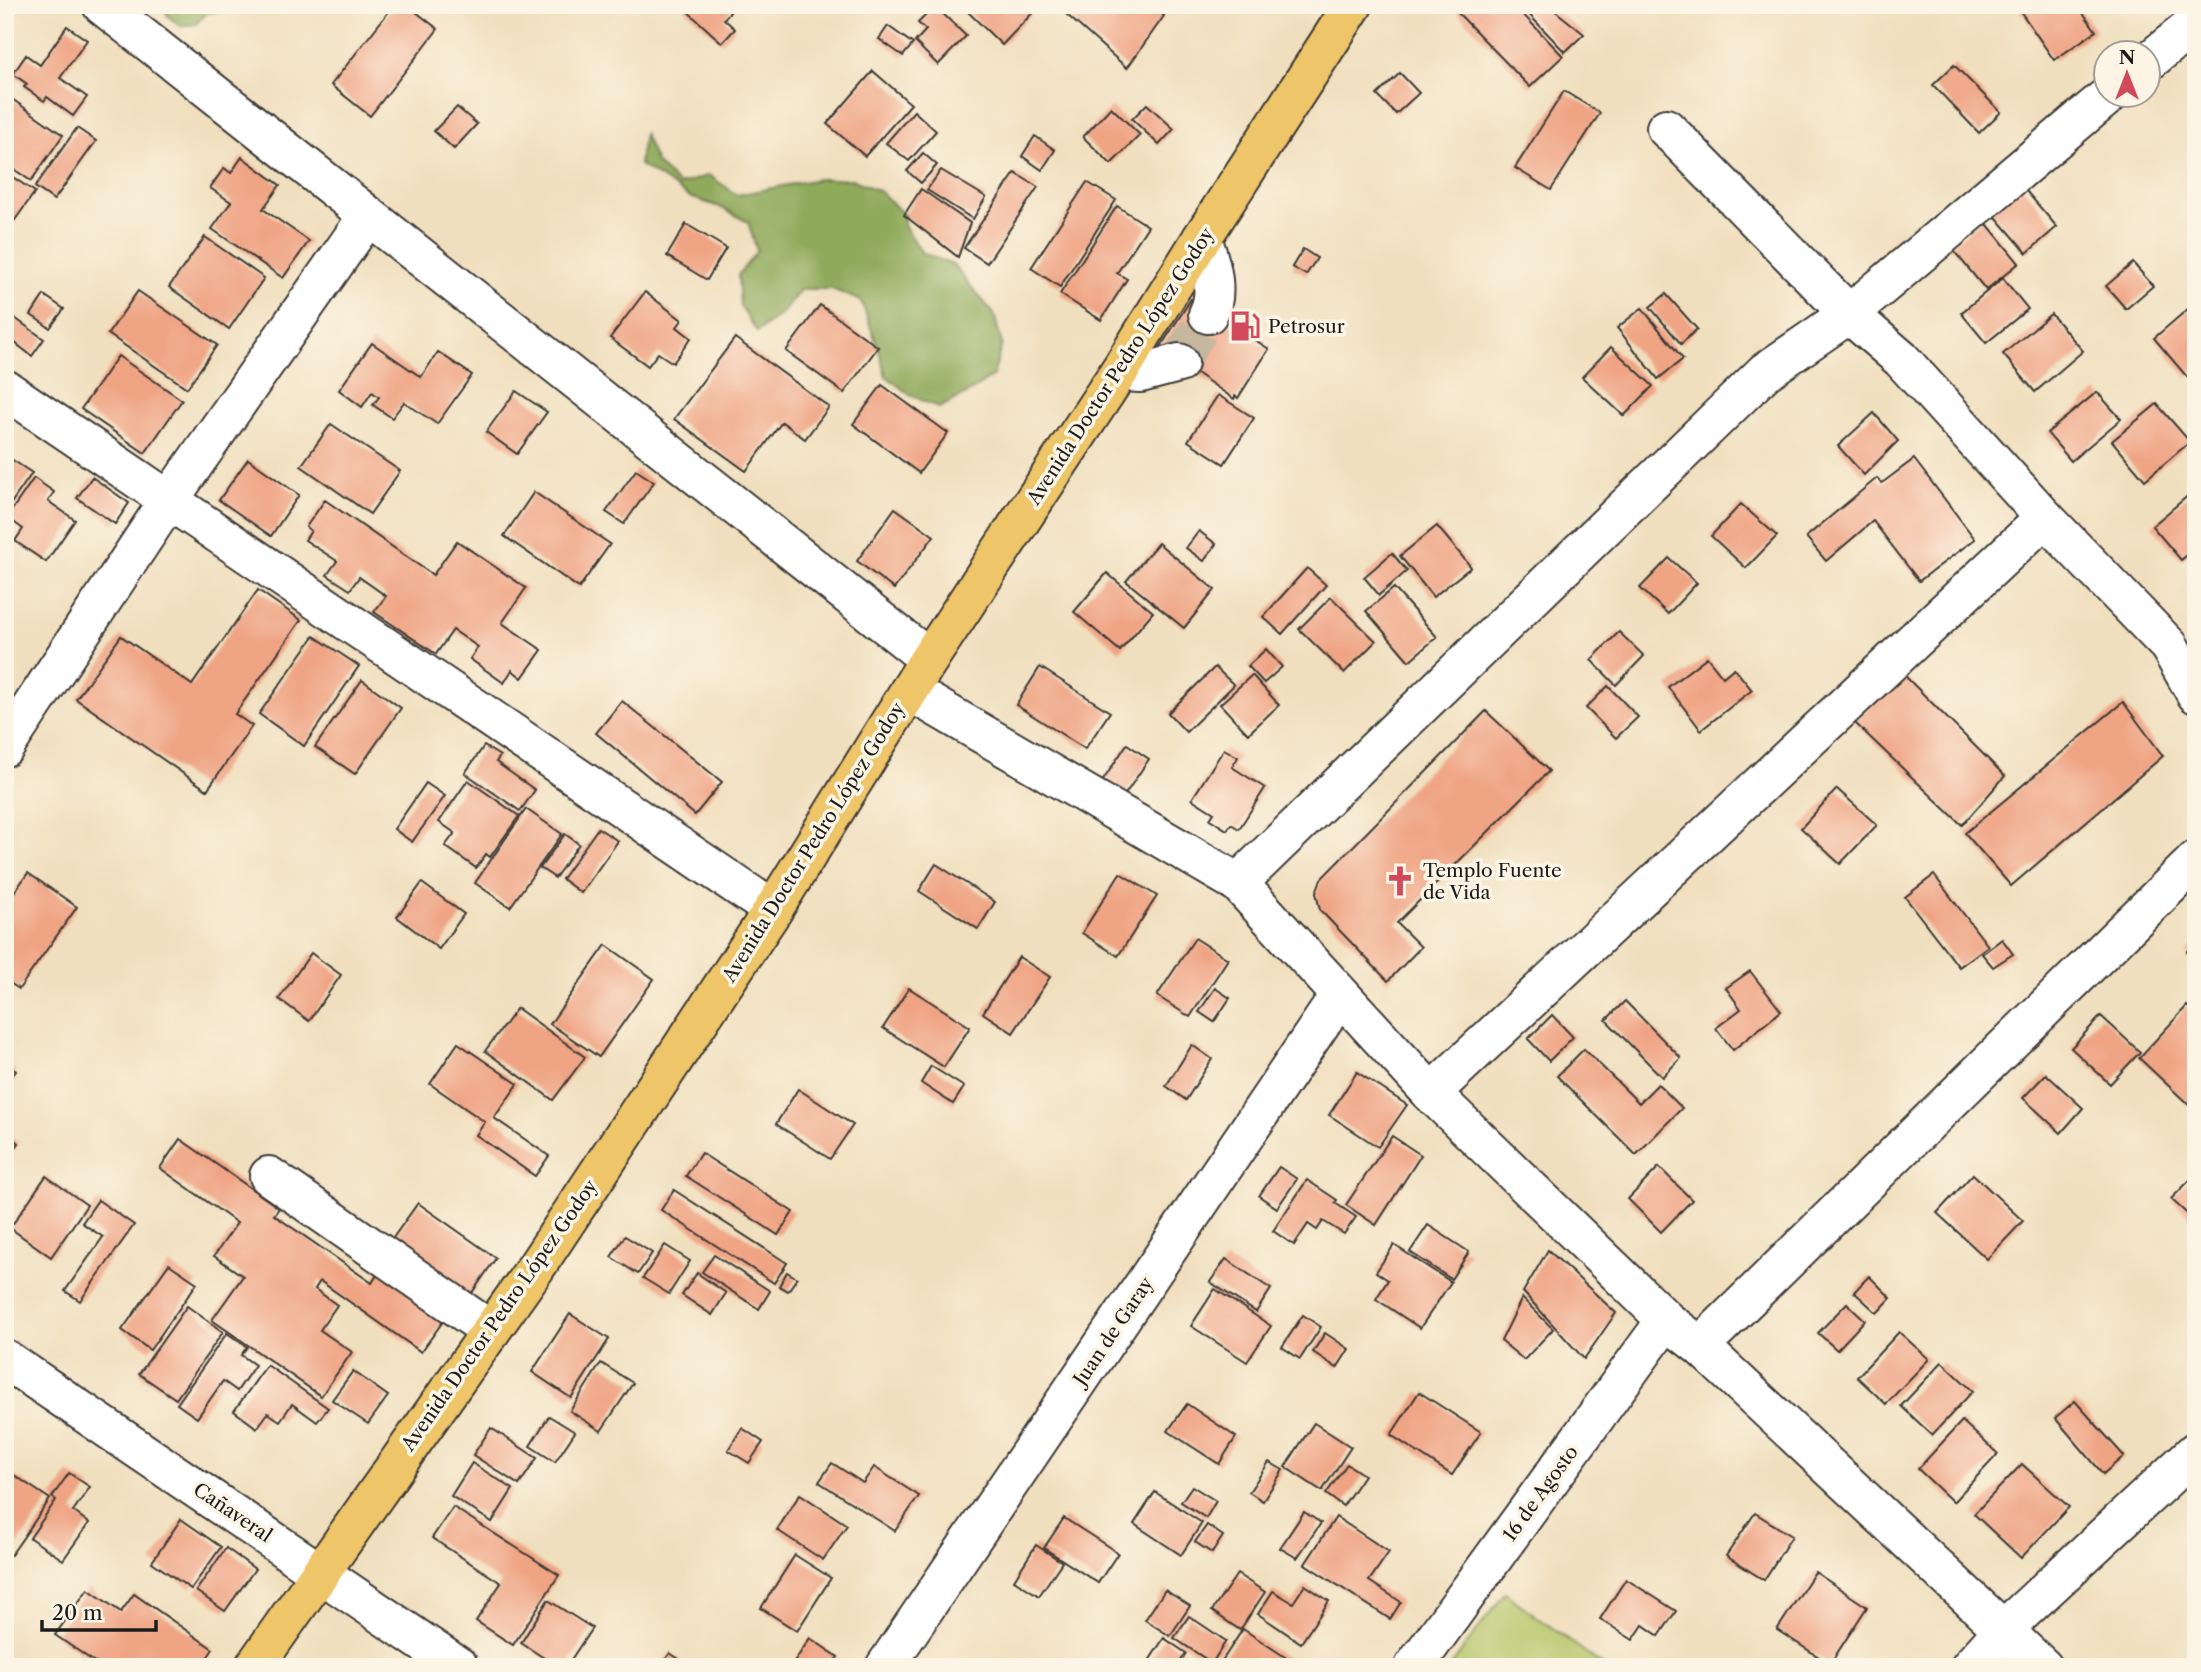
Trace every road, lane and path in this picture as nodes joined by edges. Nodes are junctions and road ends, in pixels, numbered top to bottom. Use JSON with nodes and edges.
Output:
{"nodes":[{"id":1,"x":102,"y":5,"type":"edge"},
{"id":2,"x":1353,"y":5,"type":"edge"},
{"id":3,"x":2196,"y":23,"type":"edge"},
{"id":4,"x":2162,"y":51,"type":"edge"},
{"id":5,"x":2093,"y":108,"type":"edge"},
{"id":6,"x":1666,"y":128,"type":"dead end"},
{"id":7,"x":368,"y":216,"type":"junction"},
{"id":8,"x":1202,"y":237,"type":"junction"},
{"id":9,"x":1208,"y":314,"type":"tunnel mouth"},
{"id":10,"x":1849,"y":314,"type":"junction"},
{"id":11,"x":1179,"y":363,"type":"tunnel mouth"},
{"id":12,"x":1119,"y":372,"type":"junction"},
{"id":13,"x":5,"y":389,"type":"edge"},
{"id":14,"x":169,"y":500,"type":"junction"},
{"id":15,"x":2045,"y":518,"type":"junction"},
{"id":16,"x":919,"y":675,"type":"junction"},
{"id":17,"x":2196,"y":694,"type":"edge"},
{"id":18,"x":5,"y":747,"type":"edge"},
{"id":19,"x":2196,"y":860,"type":"edge"},
{"id":20,"x":1238,"y":883,"type":"junction"},
{"id":21,"x":773,"y":910,"type":"junction"},
{"id":22,"x":1340,"y":995,"type":"junction"},
{"id":23,"x":1431,"y":1093,"type":"junction"},
{"id":24,"x":269,"y":1176,"type":"dead end"},
{"id":25,"x":1666,"y":1320,"type":"junction"},
{"id":26,"x":491,"y":1330,"type":"junction"},
{"id":27,"x":1700,"y":1346,"type":"junction"},
{"id":28,"x":5,"y":1359,"type":"edge"},
{"id":29,"x":2196,"y":1451,"type":"edge"},
{"id":30,"x":320,"y":1570,"type":"junction"},
{"id":31,"x":2004,"y":1629,"type":"junction"},
{"id":32,"x":254,"y":1667,"type":"edge"},
{"id":33,"x":459,"y":1667,"type":"edge"},
{"id":34,"x":885,"y":1667,"type":"edge"},
{"id":35,"x":1414,"y":1667,"type":"edge"},
{"id":36,"x":1970,"y":1667,"type":"edge"},
{"id":37,"x":2043,"y":1667,"type":"edge"}],
"edges":[{"from":1,"to":7,"type":"street"},
{"from":2,"to":8,"type":"main road","name":"Avenida Doctor Pedro López Godoy"},
{"from":3,"to":4,"type":"street"},
{"from":5,"to":10,"type":"street"},
{"from":6,"to":10,"type":"street"},
{"from":7,"to":14,"type":"street"},
{"from":7,"to":16,"type":"street"},
{"from":8,"to":9,"type":"street"},
{"from":8,"to":12,"type":"main road","name":"Avenida Doctor Pedro López Godoy"},
{"from":10,"to":15,"type":"street"},
{"from":10,"to":20,"type":"street"},
{"from":11,"to":12,"type":"street"},
{"from":12,"to":16,"type":"main road","name":"Avenida Doctor Pedro López Godoy"},
{"from":13,"to":14,"type":"street"},
{"from":14,"to":18,"type":"street"},
{"from":14,"to":21,"type":"street"},
{"from":15,"to":17,"type":"street"},
{"from":15,"to":23,"type":"street"},
{"from":16,"to":20,"type":"street"},
{"from":16,"to":21,"type":"main road","name":"Avenida Doctor Pedro López Godoy"},
{"from":19,"to":27,"type":"street"},
{"from":20,"to":22,"type":"street"},
{"from":21,"to":26,"type":"main road","name":"Avenida Doctor Pedro López Godoy"},
{"from":22,"to":23,"type":"street"},
{"from":22,"to":34,"type":"street","name":"Juan de Garay"},
{"from":23,"to":25,"type":"street"},
{"from":24,"to":26,"type":"street"},
{"from":25,"to":27,"type":"street"},
{"from":25,"to":35,"type":"street","name":"16 de Agosto"},
{"from":26,"to":30,"type":"main road","name":"Avenida Doctor Pedro López Godoy"},
{"from":27,"to":31,"type":"street"},
{"from":28,"to":30,"type":"street","name":"Cañaveral"},
{"from":29,"to":31,"type":"street"},
{"from":30,"to":32,"type":"main road","name":"Avenida Doctor Pedro López Godoy"},
{"from":30,"to":33,"type":"street","name":"Cañaveral"},
{"from":31,"to":36,"type":"street"},
{"from":31,"to":37,"type":"street"}]}
